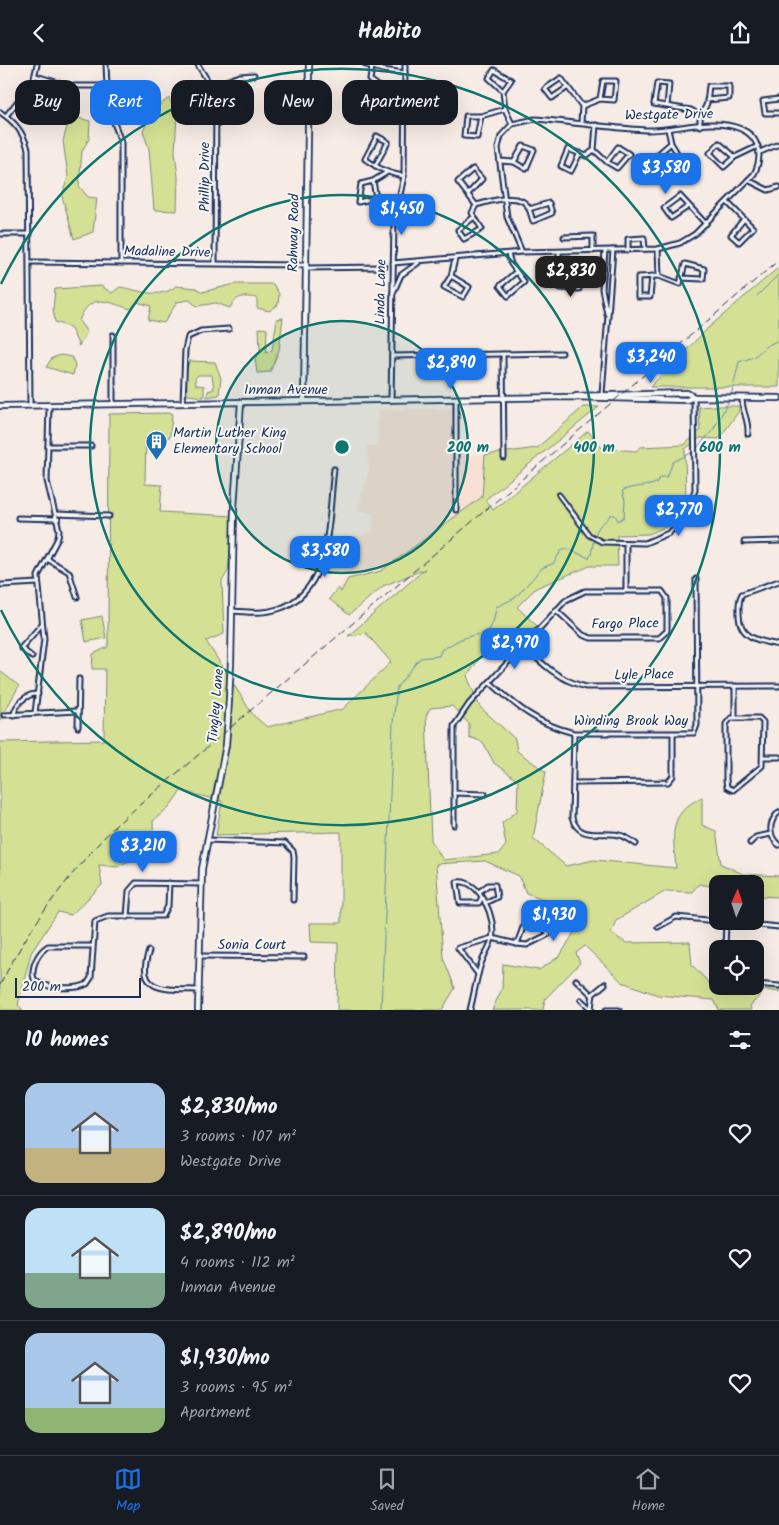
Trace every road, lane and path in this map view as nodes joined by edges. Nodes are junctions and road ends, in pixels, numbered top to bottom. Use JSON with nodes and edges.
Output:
{"nodes":[{"id":1,"x":37,"y":65,"type":"edge"},
{"id":2,"x":106,"y":65,"type":"edge"},
{"id":3,"x":198,"y":65,"type":"edge"},
{"id":4,"x":309,"y":65,"type":"edge"},
{"id":5,"x":366,"y":65,"type":"edge"},
{"id":6,"x":405,"y":65,"type":"edge"},
{"id":7,"x":372,"y":67,"type":"junction"},
{"id":8,"x":405,"y":73,"type":"junction"},
{"id":9,"x":36,"y":75,"type":"junction"},
{"id":10,"x":254,"y":75,"type":"dead end"},
{"id":11,"x":106,"y":80,"type":"edge"},
{"id":12,"x":207,"y":80,"type":"edge"},
{"id":13,"x":228,"y":80,"type":"edge"},
{"id":14,"x":370,"y":80,"type":"edge"},
{"id":15,"x":378,"y":85,"type":"joint"},
{"id":16,"x":90,"y":86,"type":"edge"},
{"id":17,"x":568,"y":87,"type":"junction"},
{"id":18,"x":503,"y":91,"type":"junction"},
{"id":19,"x":600,"y":99,"type":"junction"},
{"id":20,"x":779,"y":99,"type":"edge"},
{"id":21,"x":707,"y":100,"type":"junction"},
{"id":22,"x":582,"y":106,"type":"junction"},
{"id":23,"x":667,"y":106,"type":"junction"},
{"id":24,"x":505,"y":109,"type":"junction"},
{"id":25,"x":0,"y":112,"type":"edge"},
{"id":26,"x":779,"y":113,"type":"edge"},
{"id":27,"x":699,"y":115,"type":"junction"},
{"id":28,"x":6,"y":116,"type":"junction"},
{"id":29,"x":481,"y":116,"type":"junction"},
{"id":30,"x":581,"y":123,"type":"junction"},
{"id":31,"x":512,"y":124,"type":"junction"},
{"id":32,"x":115,"y":125,"type":"edge"},
{"id":33,"x":216,"y":125,"type":"edge"},
{"id":34,"x":596,"y":125,"type":"junction"},
{"id":35,"x":700,"y":126,"type":"junction"},
{"id":36,"x":668,"y":129,"type":"junction"},
{"id":37,"x":672,"y":143,"type":"junction"},
{"id":38,"x":779,"y":144,"type":"edge"},
{"id":39,"x":758,"y":146,"type":"junction"},
{"id":40,"x":594,"y":150,"type":"junction"},
{"id":41,"x":760,"y":152,"type":"junction"},
{"id":42,"x":580,"y":153,"type":"junction"},
{"id":43,"x":734,"y":157,"type":"junction"},
{"id":44,"x":500,"y":161,"type":"junction"},
{"id":45,"x":514,"y":162,"type":"junction"},
{"id":46,"x":607,"y":162,"type":"junction"},
{"id":47,"x":375,"y":166,"type":"junction"},
{"id":48,"x":386,"y":173,"type":"junction"},
{"id":49,"x":404,"y":176,"type":"junction"},
{"id":50,"x":748,"y":180,"type":"junction"},
{"id":51,"x":373,"y":181,"type":"junction"},
{"id":52,"x":779,"y":187,"type":"edge"},
{"id":53,"x":468,"y":194,"type":"junction"},
{"id":54,"x":506,"y":199,"type":"junction"},
{"id":55,"x":726,"y":202,"type":"junction"},
{"id":56,"x":476,"y":205,"type":"junction"},
{"id":57,"x":689,"y":206,"type":"junction"},
{"id":58,"x":529,"y":209,"type":"junction"},
{"id":59,"x":474,"y":217,"type":"junction"},
{"id":60,"x":744,"y":219,"type":"junction"},
{"id":61,"x":706,"y":224,"type":"junction"},
{"id":62,"x":0,"y":234,"type":"edge"},
{"id":63,"x":30,"y":234,"type":"junction"},
{"id":64,"x":564,"y":237,"type":"dead end"},
{"id":65,"x":645,"y":249,"type":"junction"},
{"id":66,"x":658,"y":249,"type":"junction"},
{"id":67,"x":613,"y":250,"type":"junction"},
{"id":68,"x":628,"y":250,"type":"junction"},
{"id":69,"x":593,"y":251,"type":"junction"},
{"id":70,"x":604,"y":251,"type":"junction"},
{"id":71,"x":559,"y":252,"type":"junction"},
{"id":72,"x":522,"y":253,"type":"junction"},
{"id":73,"x":508,"y":254,"type":"junction"},
{"id":74,"x":455,"y":259,"type":"junction"},
{"id":75,"x":433,"y":261,"type":"junction"},
{"id":76,"x":30,"y":262,"type":"junction"},
{"id":77,"x":121,"y":262,"type":"junction"},
{"id":78,"x":215,"y":263,"type":"junction"},
{"id":79,"x":392,"y":263,"type":"junction"},
{"id":80,"x":305,"y":266,"type":"junction"},
{"id":81,"x":384,"y":267,"type":"dead end"},
{"id":82,"x":516,"y":272,"type":"junction"},
{"id":83,"x":451,"y":276,"type":"junction"},
{"id":84,"x":559,"y":276,"type":"junction"},
{"id":85,"x":652,"y":276,"type":"junction"},
{"id":86,"x":660,"y":276,"type":"junction"},
{"id":87,"x":681,"y":278,"type":"junction"},
{"id":88,"x":392,"y":296,"type":"junction"},
{"id":89,"x":608,"y":319,"type":"junction"},
{"id":90,"x":229,"y":329,"type":"dead end"},
{"id":91,"x":113,"y":335,"type":"dead end"},
{"id":92,"x":503,"y":353,"type":"junction"},
{"id":93,"x":562,"y":353,"type":"dead end"},
{"id":94,"x":392,"y":356,"type":"junction"},
{"id":95,"x":602,"y":394,"type":"junction"},
{"id":96,"x":572,"y":397,"type":"junction"},
{"id":97,"x":694,"y":397,"type":"junction"},
{"id":98,"x":742,"y":398,"type":"junction"},
{"id":99,"x":779,"y":398,"type":"edge"},
{"id":100,"x":456,"y":400,"type":"junction"},
{"id":101,"x":504,"y":400,"type":"junction"},
{"id":102,"x":304,"y":401,"type":"junction"},
{"id":103,"x":391,"y":401,"type":"junction"},
{"id":104,"x":241,"y":402,"type":"junction"},
{"id":105,"x":183,"y":403,"type":"junction"},
{"id":106,"x":113,"y":405,"type":"junction"},
{"id":107,"x":0,"y":406,"type":"edge"},
{"id":108,"x":30,"y":406,"type":"junction"},
{"id":109,"x":49,"y":406,"type":"junction"},
{"id":110,"x":748,"y":433,"type":"dead end"},
{"id":111,"x":48,"y":445,"type":"junction"},
{"id":112,"x":91,"y":446,"type":"dead end"},
{"id":113,"x":504,"y":458,"type":"dead end"},
{"id":114,"x":334,"y":469,"type":"dead end"},
{"id":115,"x":559,"y":495,"type":"dead end"},
{"id":116,"x":456,"y":510,"type":"dead end"},
{"id":117,"x":57,"y":516,"type":"junction"},
{"id":118,"x":109,"y":517,"type":"dead end"},
{"id":119,"x":18,"y":518,"type":"dead end"},
{"id":120,"x":779,"y":541,"type":"edge"},
{"id":121,"x":744,"y":542,"type":"dead end"},
{"id":122,"x":626,"y":544,"type":"junction"},
{"id":123,"x":46,"y":559,"type":"junction"},
{"id":124,"x":696,"y":579,"type":"dead end"},
{"id":125,"x":779,"y":581,"type":"edge"},
{"id":126,"x":38,"y":583,"type":"junction"},
{"id":127,"x":2,"y":585,"type":"dead end"},
{"id":128,"x":626,"y":590,"type":"junction"},
{"id":129,"x":77,"y":597,"type":"dead end"},
{"id":130,"x":556,"y":610,"type":"junction"},
{"id":131,"x":233,"y":611,"type":"junction"},
{"id":132,"x":42,"y":624,"type":"junction"},
{"id":133,"x":779,"y":645,"type":"edge"},
{"id":134,"x":524,"y":646,"type":"junction"},
{"id":135,"x":32,"y":657,"type":"dead end"},
{"id":136,"x":79,"y":679,"type":"dead end"},
{"id":137,"x":492,"y":683,"type":"junction"},
{"id":138,"x":696,"y":685,"type":"junction"},
{"id":139,"x":735,"y":686,"type":"junction"},
{"id":140,"x":779,"y":686,"type":"edge"},
{"id":141,"x":38,"y":693,"type":"junction"},
{"id":142,"x":77,"y":711,"type":"junction"},
{"id":143,"x":36,"y":713,"type":"junction"},
{"id":144,"x":4,"y":715,"type":"dead end"},
{"id":145,"x":14,"y":715,"type":"junction"},
{"id":146,"x":735,"y":718,"type":"junction"},
{"id":147,"x":78,"y":727,"type":"dead end"},
{"id":148,"x":574,"y":733,"type":"junction"},
{"id":149,"x":673,"y":735,"type":"junction"},
{"id":150,"x":764,"y":757,"type":"junction"},
{"id":151,"x":779,"y":757,"type":"edge"},
{"id":152,"x":573,"y":783,"type":"junction"},
{"id":153,"x":454,"y":793,"type":"junction"},
{"id":154,"x":485,"y":794,"type":"dead end"},
{"id":155,"x":779,"y":813,"type":"edge"},
{"id":156,"x":454,"y":825,"type":"dead end"},
{"id":157,"x":771,"y":834,"type":"junction"},
{"id":158,"x":207,"y":840,"type":"junction"},
{"id":159,"x":750,"y":843,"type":"dead end"},
{"id":160,"x":636,"y":844,"type":"dead end"},
{"id":161,"x":779,"y":845,"type":"edge"},
{"id":162,"x":170,"y":883,"type":"junction"},
{"id":163,"x":202,"y":884,"type":"junction"},
{"id":164,"x":479,"y":892,"type":"junction"},
{"id":165,"x":482,"y":897,"type":"junction"},
{"id":166,"x":293,"y":900,"type":"dead end"},
{"id":167,"x":485,"y":903,"type":"junction"},
{"id":168,"x":127,"y":917,"type":"junction"},
{"id":169,"x":709,"y":920,"type":"edge"},
{"id":170,"x":764,"y":926,"type":"edge"},
{"id":171,"x":658,"y":927,"type":"dead end"},
{"id":172,"x":779,"y":927,"type":"edge"},
{"id":173,"x":492,"y":938,"type":"junction"},
{"id":174,"x":517,"y":944,"type":"junction"},
{"id":175,"x":92,"y":947,"type":"junction"},
{"id":176,"x":149,"y":951,"type":"dead end"},
{"id":177,"x":200,"y":956,"type":"junction"},
{"id":178,"x":304,"y":957,"type":"dead end"},
{"id":179,"x":478,"y":974,"type":"junction"},
{"id":180,"x":576,"y":980,"type":"dead end"},
{"id":181,"x":605,"y":984,"type":"dead end"},
{"id":182,"x":764,"y":985,"type":"edge"},
{"id":183,"x":779,"y":986,"type":"edge"},
{"id":184,"x":199,"y":990,"type":"junction"},
{"id":185,"x":592,"y":995,"type":"junction"},
{"id":186,"x":581,"y":1000,"type":"dead end"},
{"id":187,"x":591,"y":1009,"type":"edge"},
{"id":188,"x":198,"y":1010,"type":"edge"},
{"id":189,"x":470,"y":1010,"type":"edge"},
{"id":190,"x":606,"y":1010,"type":"edge"},
{"id":191,"x":619,"y":1010,"type":"edge"}],
"edges":[{"from":1,"to":9,"type":"street"},
{"from":2,"to":11,"type":"street"},
{"from":3,"to":12,"type":"street","name":"Phillip Drive"},
{"from":4,"to":80,"type":"street","name":"Rahway Road"},
{"from":5,"to":7,"type":"street"},
{"from":6,"to":8,"type":"street","name":"Linda Lane"},
{"from":7,"to":8,"type":"street"},
{"from":7,"to":14,"type":"street"},
{"from":8,"to":49,"type":"street","name":"Linda Lane"},
{"from":9,"to":16,"type":"street"},
{"from":9,"to":28,"type":"street"},
{"from":10,"to":13,"type":"street"},
{"from":15,"to":15,"type":"street"},
{"from":17,"to":17,"type":"street"},
{"from":17,"to":22,"type":"street"},
{"from":18,"to":18,"type":"street"},
{"from":18,"to":24,"type":"street"},
{"from":19,"to":19,"type":"street"},
{"from":19,"to":22,"type":"street"},
{"from":20,"to":26,"type":"street"},
{"from":21,"to":21,"type":"street"},
{"from":21,"to":27,"type":"street"},
{"from":22,"to":30,"type":"street"},
{"from":23,"to":23,"type":"street"},
{"from":23,"to":27,"type":"street"},
{"from":24,"to":29,"type":"street"},
{"from":24,"to":31,"type":"street"},
{"from":25,"to":28,"type":"street"},
{"from":27,"to":35,"type":"street"},
{"from":28,"to":63,"type":"street"},
{"from":29,"to":29,"type":"street"},
{"from":30,"to":31,"type":"street","name":"Westgate Drive"},
{"from":30,"to":34,"type":"street","name":"Westgate Drive"},
{"from":31,"to":44,"type":"street"},
{"from":32,"to":77,"type":"street"},
{"from":33,"to":78,"type":"street","name":"Phillip Drive"},
{"from":34,"to":36,"type":"street","name":"Westgate Drive"},
{"from":34,"to":40,"type":"street"},
{"from":35,"to":36,"type":"street","name":"Westgate Drive"},
{"from":35,"to":39,"type":"street","name":"Westgate Drive"},
{"from":36,"to":37,"type":"street"},
{"from":37,"to":37,"type":"street"},
{"from":38,"to":41,"type":"street"},
{"from":39,"to":41,"type":"street","name":"Westgate Drive"},
{"from":39,"to":43,"type":"street"},
{"from":40,"to":42,"type":"street"},
{"from":40,"to":46,"type":"street"},
{"from":41,"to":50,"type":"street"},
{"from":42,"to":42,"type":"street"},
{"from":43,"to":43,"type":"street"},
{"from":44,"to":45,"type":"street"},
{"from":44,"to":54,"type":"street"},
{"from":45,"to":45,"type":"street"},
{"from":46,"to":46,"type":"street"},
{"from":47,"to":47,"type":"street"},
{"from":47,"to":48,"type":"street"},
{"from":48,"to":49,"type":"street"},
{"from":48,"to":51,"type":"street"},
{"from":49,"to":79,"type":"street","name":"Linda Lane"},
{"from":50,"to":52,"type":"street"},
{"from":50,"to":55,"type":"street"},
{"from":51,"to":51,"type":"street"},
{"from":53,"to":53,"type":"street"},
{"from":53,"to":56,"type":"street"},
{"from":54,"to":56,"type":"street"},
{"from":54,"to":58,"type":"street"},
{"from":54,"to":72,"type":"street"},
{"from":55,"to":60,"type":"street"},
{"from":55,"to":61,"type":"street"},
{"from":56,"to":59,"type":"street"},
{"from":57,"to":57,"type":"street"},
{"from":57,"to":61,"type":"street"},
{"from":58,"to":58,"type":"street"},
{"from":59,"to":59,"type":"street"},
{"from":60,"to":60,"type":"street"},
{"from":61,"to":66,"type":"street"},
{"from":62,"to":63,"type":"street"},
{"from":63,"to":76,"type":"street"},
{"from":64,"to":69,"type":"street"},
{"from":65,"to":66,"type":"street"},
{"from":65,"to":68,"type":"street"},
{"from":65,"to":68,"type":"street"},
{"from":66,"to":86,"type":"street"},
{"from":67,"to":68,"type":"street"},
{"from":67,"to":70,"type":"street"},
{"from":67,"to":89,"type":"street"},
{"from":69,"to":70,"type":"street"},
{"from":69,"to":71,"type":"street"},
{"from":70,"to":89,"type":"street"},
{"from":71,"to":72,"type":"street"},
{"from":71,"to":84,"type":"street"},
{"from":72,"to":73,"type":"street"},
{"from":73,"to":74,"type":"street"},
{"from":73,"to":82,"type":"street"},
{"from":74,"to":75,"type":"street"},
{"from":74,"to":83,"type":"street"},
{"from":75,"to":79,"type":"street"},
{"from":75,"to":88,"type":"street"},
{"from":76,"to":77,"type":"street","name":"Madaline Drive"},
{"from":76,"to":108,"type":"street"},
{"from":77,"to":78,"type":"street","name":"Madaline Drive"},
{"from":78,"to":80,"type":"street","name":"Madaline Drive"},
{"from":79,"to":88,"type":"street","name":"Linda Lane"},
{"from":80,"to":81,"type":"street","name":"Madaline Drive"},
{"from":80,"to":102,"type":"street","name":"Rahway Road"},
{"from":82,"to":82,"type":"street"},
{"from":83,"to":83,"type":"street"},
{"from":84,"to":84,"type":"street"},
{"from":85,"to":85,"type":"street"},
{"from":85,"to":86,"type":"street"},
{"from":86,"to":87,"type":"street"},
{"from":87,"to":87,"type":"street"},
{"from":88,"to":94,"type":"street","name":"Linda Lane"},
{"from":89,"to":95,"type":"street"},
{"from":90,"to":105,"type":"street"},
{"from":91,"to":106,"type":"street"},
{"from":92,"to":93,"type":"street"},
{"from":92,"to":94,"type":"street"},
{"from":92,"to":101,"type":"street"},
{"from":94,"to":103,"type":"street","name":"Linda Lane"},
{"from":95,"to":96,"type":"street","name":"Inman Avenue"},
{"from":95,"to":97,"type":"street","name":"Inman Avenue"},
{"from":96,"to":97,"type":"street","name":"Inman Avenue"},
{"from":96,"to":101,"type":"street","name":"Inman Avenue"},
{"from":97,"to":98,"type":"street","name":"Inman Avenue"},
{"from":97,"to":122,"type":"street"},
{"from":98,"to":99,"type":"street","name":"Inman Avenue"},
{"from":98,"to":110,"type":"street"},
{"from":100,"to":101,"type":"street","name":"Inman Avenue"},
{"from":100,"to":103,"type":"street","name":"Inman Avenue"},
{"from":100,"to":116,"type":"street"},
{"from":101,"to":113,"type":"street"},
{"from":102,"to":103,"type":"street","name":"Inman Avenue"},
{"from":102,"to":104,"type":"street","name":"Inman Avenue"},
{"from":104,"to":105,"type":"street","name":"Inman Avenue"},
{"from":104,"to":131,"type":"street","name":"Tingley Lane"},
{"from":105,"to":106,"type":"street","name":"Inman Avenue"},
{"from":106,"to":109,"type":"street","name":"Inman Avenue"},
{"from":107,"to":108,"type":"street","name":"Inman Avenue"},
{"from":108,"to":109,"type":"street","name":"Inman Avenue"},
{"from":109,"to":111,"type":"street"},
{"from":111,"to":112,"type":"street"},
{"from":111,"to":117,"type":"street"},
{"from":114,"to":131,"type":"street"},
{"from":115,"to":122,"type":"street"},
{"from":117,"to":118,"type":"street"},
{"from":117,"to":119,"type":"street"},
{"from":117,"to":123,"type":"street"},
{"from":120,"to":121,"type":"street"},
{"from":122,"to":128,"type":"street"},
{"from":123,"to":126,"type":"street"},
{"from":123,"to":129,"type":"street"},
{"from":124,"to":138,"type":"street"},
{"from":125,"to":133,"type":"street"},
{"from":126,"to":127,"type":"street"},
{"from":126,"to":132,"type":"street"},
{"from":128,"to":130,"type":"street"},
{"from":128,"to":130,"type":"street","name":"Fargo Place"},
{"from":130,"to":134,"type":"street"},
{"from":131,"to":158,"type":"street","name":"Tingley Lane"},
{"from":132,"to":135,"type":"street"},
{"from":132,"to":141,"type":"street"},
{"from":134,"to":137,"type":"street"},
{"from":134,"to":138,"type":"street","name":"Lyle Place"},
{"from":136,"to":142,"type":"street"},
{"from":137,"to":148,"type":"street","name":"Winding Brook Way"},
{"from":137,"to":153,"type":"street"},
{"from":138,"to":139,"type":"street","name":"Lyle Place"},
{"from":138,"to":149,"type":"street","name":"Winding Brook Way"},
{"from":139,"to":140,"type":"street","name":"Lyle Place"},
{"from":139,"to":146,"type":"street"},
{"from":141,"to":143,"type":"street"},
{"from":141,"to":145,"type":"street"},
{"from":142,"to":143,"type":"street"},
{"from":142,"to":147,"type":"street"},
{"from":143,"to":145,"type":"street"},
{"from":144,"to":145,"type":"street"},
{"from":146,"to":150,"type":"street"},
{"from":146,"to":150,"type":"street"},
{"from":148,"to":149,"type":"street","name":"Winding Brook Way"},
{"from":148,"to":152,"type":"street"},
{"from":149,"to":152,"type":"street"},
{"from":150,"to":151,"type":"street"},
{"from":152,"to":160,"type":"street"},
{"from":153,"to":154,"type":"street"},
{"from":153,"to":156,"type":"street"},
{"from":155,"to":157,"type":"street"},
{"from":157,"to":159,"type":"street"},
{"from":157,"to":161,"type":"street"},
{"from":158,"to":163,"type":"street","name":"Tingley Lane"},
{"from":158,"to":166,"type":"street"},
{"from":162,"to":163,"type":"street"},
{"from":162,"to":168,"type":"street"},
{"from":162,"to":168,"type":"street"},
{"from":163,"to":177,"type":"street","name":"Tingley Lane"},
{"from":164,"to":165,"type":"street"},
{"from":164,"to":165,"type":"street"},
{"from":164,"to":167,"type":"street"},
{"from":165,"to":167,"type":"street"},
{"from":167,"to":173,"type":"street"},
{"from":168,"to":175,"type":"street"},
{"from":169,"to":171,"type":"street"},
{"from":170,"to":172,"type":"street"},
{"from":173,"to":174,"type":"street"},
{"from":173,"to":179,"type":"street"},
{"from":173,"to":179,"type":"street"},
{"from":174,"to":174,"type":"street"},
{"from":175,"to":175,"type":"street"},
{"from":176,"to":184,"type":"street"},
{"from":177,"to":178,"type":"street","name":"Sonia Court"},
{"from":177,"to":184,"type":"street","name":"Tingley Lane"},
{"from":179,"to":189,"type":"street"},
{"from":180,"to":185,"type":"street"},
{"from":181,"to":185,"type":"street"},
{"from":182,"to":183,"type":"street"},
{"from":184,"to":188,"type":"street","name":"Tingley Lane"},
{"from":185,"to":187,"type":"street"},
{"from":186,"to":187,"type":"street"},
{"from":190,"to":191,"type":"street"}]}
